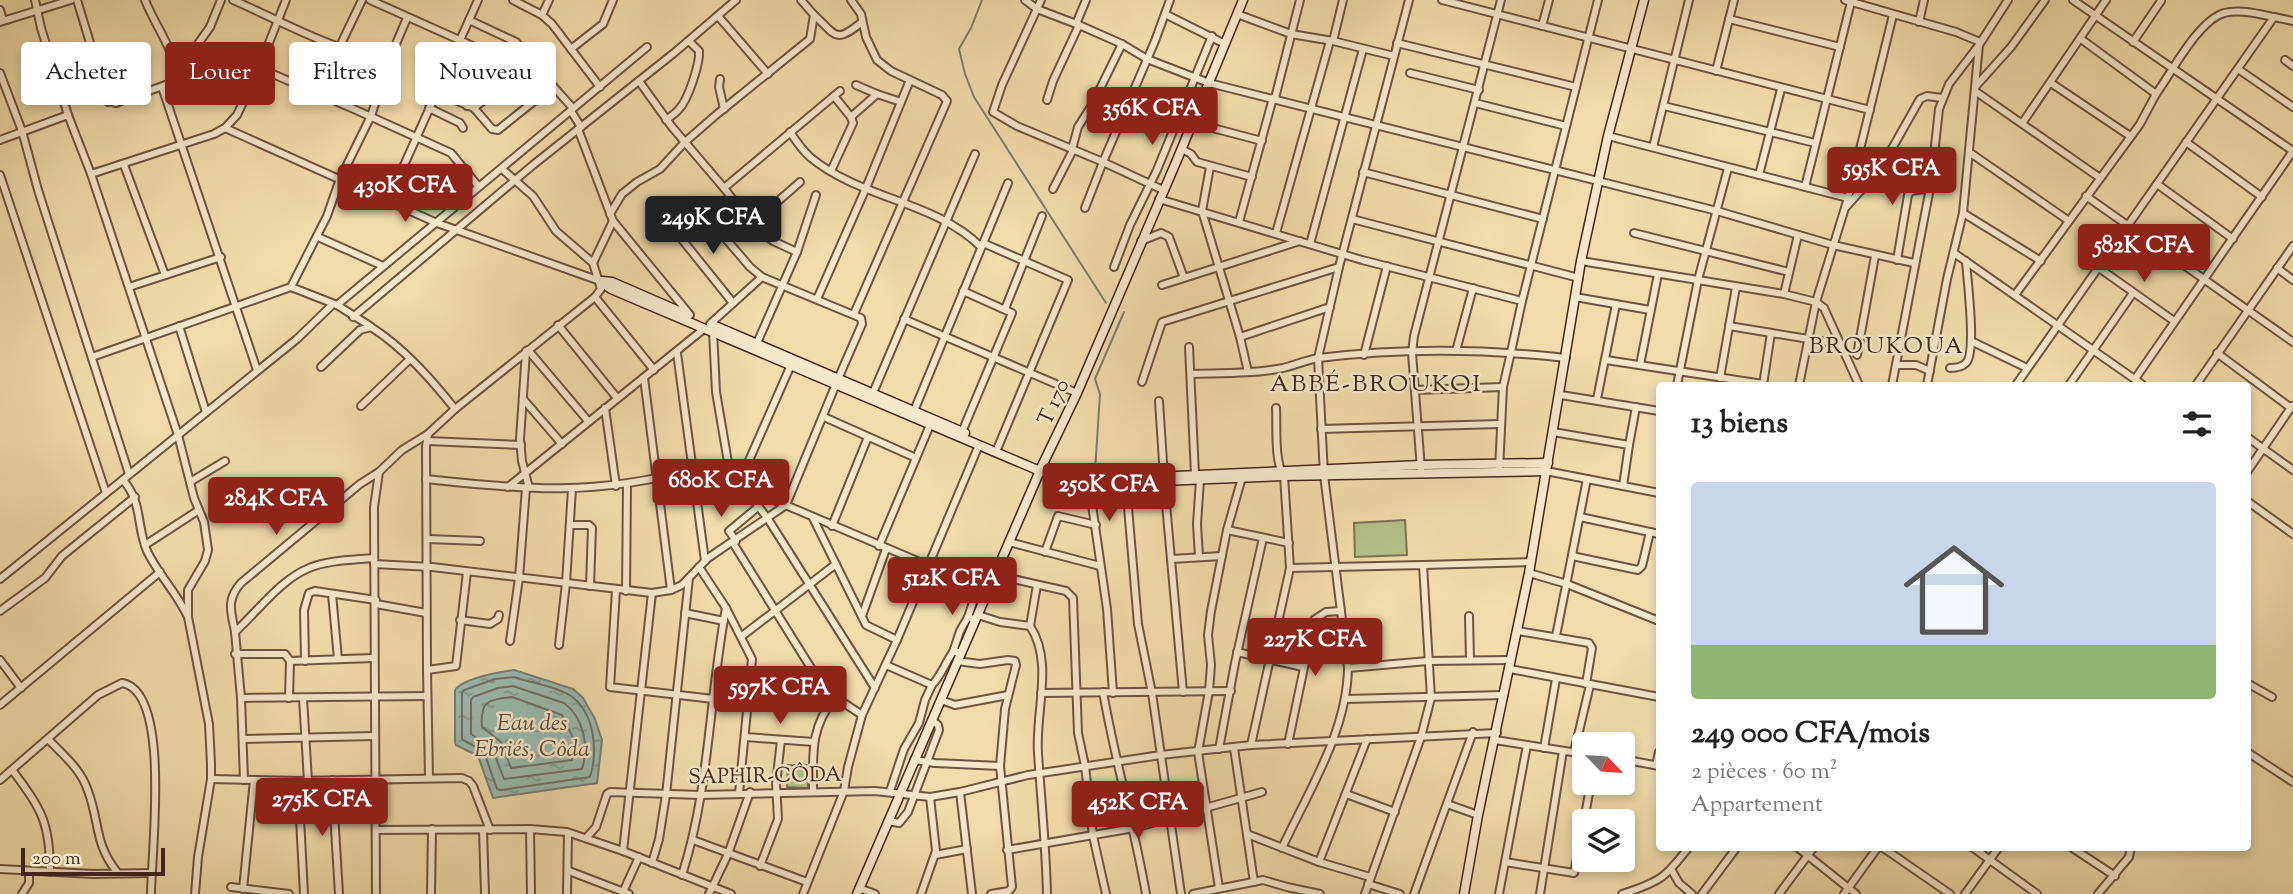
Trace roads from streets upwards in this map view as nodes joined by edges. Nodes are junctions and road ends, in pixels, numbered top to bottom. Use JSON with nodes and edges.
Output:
{"nodes":[{"id":1,"x":35,"y":0,"type":"edge"},
{"id":2,"x":71,"y":0,"type":"edge"},
{"id":3,"x":76,"y":0,"type":"edge"},
{"id":4,"x":145,"y":0,"type":"edge"},
{"id":5,"x":221,"y":0,"type":"edge"},
{"id":6,"x":233,"y":0,"type":"edge"},
{"id":7,"x":286,"y":0,"type":"edge"},
{"id":8,"x":362,"y":0,"type":"edge"},
{"id":9,"x":370,"y":0,"type":"edge"},
{"id":10,"x":478,"y":0,"type":"edge"},
{"id":11,"x":513,"y":0,"type":"edge"},
{"id":12,"x":549,"y":0,"type":"edge"},
{"id":13,"x":613,"y":0,"type":"edge"},
{"id":14,"x":736,"y":0,"type":"edge"},
{"id":15,"x":801,"y":0,"type":"edge"},
{"id":16,"x":851,"y":0,"type":"edge"},
{"id":17,"x":1025,"y":0,"type":"edge"},
{"id":18,"x":1041,"y":0,"type":"edge"},
{"id":19,"x":1086,"y":0,"type":"edge"},
{"id":20,"x":1170,"y":0,"type":"edge"},
{"id":21,"x":1243,"y":0,"type":"edge"},
{"id":22,"x":1300,"y":0,"type":"edge"},
{"id":23,"x":1343,"y":0,"type":"edge"},
{"id":24,"x":1409,"y":0,"type":"edge"},
{"id":25,"x":1442,"y":0,"type":"edge"},
{"id":26,"x":1501,"y":0,"type":"edge"},
{"id":27,"x":1549,"y":0,"type":"edge"},
{"id":28,"x":1598,"y":0,"type":"edge"},
{"id":29,"x":1644,"y":0,"type":"edge"},
{"id":30,"x":1689,"y":0,"type":"edge"},
{"id":31,"x":1734,"y":0,"type":"edge"},
{"id":32,"x":1924,"y":0,"type":"edge"},
{"id":33,"x":2008,"y":0,"type":"edge"},
{"id":34,"x":2045,"y":0,"type":"edge"},
{"id":35,"x":2073,"y":0,"type":"edge"},
{"id":36,"x":2106,"y":0,"type":"edge"},
{"id":37,"x":1848,"y":1,"type":"edge"},
{"id":38,"x":2161,"y":1,"type":"edge"},
{"id":39,"x":1462,"y":3,"type":"edge"},
{"id":40,"x":1037,"y":9,"type":"junction"},
{"id":41,"x":0,"y":10,"type":"edge"},
{"id":42,"x":38,"y":10,"type":"junction"},
{"id":43,"x":1165,"y":14,"type":"junction"},
{"id":44,"x":1237,"y":14,"type":"junction"},
{"id":45,"x":1497,"y":14,"type":"junction"},
{"id":46,"x":542,"y":15,"type":"junction"},
{"id":47,"x":814,"y":15,"type":"junction"},
{"id":48,"x":1893,"y":15,"type":"junction"},
{"id":49,"x":2095,"y":15,"type":"junction"},
{"id":50,"x":718,"y":16,"type":"junction"},
{"id":51,"x":2274,"y":17,"type":"junction"},
{"id":52,"x":407,"y":18,"type":"junction"},
{"id":53,"x":1729,"y":19,"type":"junction"},
{"id":54,"x":469,"y":20,"type":"junction"},
{"id":55,"x":2,"y":21,"type":"edge"},
{"id":56,"x":277,"y":21,"type":"junction"},
{"id":57,"x":2293,"y":21,"type":"edge"},
{"id":58,"x":862,"y":22,"type":"junction"},
{"id":59,"x":1919,"y":22,"type":"junction"},
{"id":60,"x":1077,"y":24,"type":"junction"},
{"id":61,"x":1542,"y":26,"type":"junction"},
{"id":62,"x":1291,"y":34,"type":"junction"},
{"id":63,"x":1212,"y":36,"type":"junction"},
{"id":64,"x":1587,"y":39,"type":"junction"},
{"id":65,"x":2081,"y":39,"type":"junction"},
{"id":66,"x":459,"y":40,"type":"junction"},
{"id":67,"x":689,"y":41,"type":"junction"},
{"id":68,"x":1331,"y":41,"type":"junction"},
{"id":69,"x":46,"y":42,"type":"edge"},
{"id":70,"x":89,"y":42,"type":"edge"},
{"id":71,"x":165,"y":42,"type":"edge"},
{"id":72,"x":199,"y":42,"type":"edge"},
{"id":73,"x":269,"y":42,"type":"edge"},
{"id":74,"x":330,"y":42,"type":"edge"},
{"id":75,"x":342,"y":42,"type":"edge"},
{"id":76,"x":397,"y":42,"type":"edge"},
{"id":77,"x":463,"y":42,"type":"edge"},
{"id":78,"x":516,"y":42,"type":"edge"},
{"id":79,"x":2133,"y":42,"type":"junction"},
{"id":80,"x":1397,"y":43,"type":"junction"},
{"id":81,"x":1122,"y":44,"type":"junction"},
{"id":82,"x":1225,"y":44,"type":"junction"},
{"id":83,"x":1979,"y":44,"type":"junction"},
{"id":84,"x":648,"y":47,"type":"dead end"},
{"id":85,"x":1840,"y":47,"type":"junction"},
{"id":86,"x":1363,"y":48,"type":"junction"},
{"id":87,"x":571,"y":49,"type":"junction"},
{"id":88,"x":1631,"y":50,"type":"junction"},
{"id":89,"x":1394,"y":56,"type":"junction"},
{"id":90,"x":1147,"y":59,"type":"junction"},
{"id":91,"x":2285,"y":60,"type":"dead end"},
{"id":92,"x":1674,"y":61,"type":"junction"},
{"id":93,"x":1485,"y":63,"type":"junction"},
{"id":94,"x":2293,"y":65,"type":"edge"},
{"id":95,"x":2238,"y":69,"type":"junction"},
{"id":96,"x":2173,"y":70,"type":"junction"},
{"id":97,"x":1716,"y":71,"type":"junction"},
{"id":98,"x":0,"y":73,"type":"edge"},
{"id":99,"x":1410,"y":73,"type":"dead end"},
{"id":100,"x":768,"y":74,"type":"junction"},
{"id":101,"x":275,"y":75,"type":"edge"},
{"id":102,"x":1195,"y":77,"type":"junction"},
{"id":103,"x":720,"y":79,"type":"dead end"},
{"id":104,"x":910,"y":80,"type":"junction"},
{"id":105,"x":639,"y":81,"type":"junction"},
{"id":106,"x":1209,"y":83,"type":"junction"},
{"id":107,"x":2050,"y":83,"type":"junction"},
{"id":108,"x":856,"y":85,"type":"dead end"},
{"id":109,"x":165,"y":87,"type":"edge"},
{"id":110,"x":600,"y":87,"type":"junction"},
{"id":111,"x":1576,"y":87,"type":"junction"},
{"id":112,"x":162,"y":88,"type":"junction"},
{"id":113,"x":1975,"y":88,"type":"junction"},
{"id":114,"x":1781,"y":89,"type":"junction"},
{"id":115,"x":556,"y":90,"type":"edge"},
{"id":116,"x":1479,"y":90,"type":"junction"},
{"id":117,"x":151,"y":92,"type":"edge"},
{"id":118,"x":877,"y":94,"type":"junction"},
{"id":119,"x":2157,"y":94,"type":"junction"},
{"id":120,"x":1274,"y":98,"type":"junction"},
{"id":121,"x":1942,"y":98,"type":"junction"},
{"id":122,"x":1047,"y":100,"type":"dead end"},
{"id":123,"x":2217,"y":100,"type":"junction"},
{"id":124,"x":1826,"y":101,"type":"junction"},
{"id":125,"x":901,"y":102,"type":"junction"},
{"id":126,"x":1475,"y":103,"type":"junction"},
{"id":127,"x":66,"y":105,"type":"edge"},
{"id":128,"x":242,"y":105,"type":"edge"},
{"id":129,"x":374,"y":105,"type":"edge"},
{"id":130,"x":430,"y":105,"type":"edge"},
{"id":131,"x":466,"y":105,"type":"edge"},
{"id":132,"x":474,"y":105,"type":"edge"},
{"id":133,"x":529,"y":105,"type":"edge"},
{"id":134,"x":1664,"y":106,"type":"junction"},
{"id":135,"x":471,"y":107,"type":"junction"},
{"id":136,"x":2293,"y":107,"type":"edge"},
{"id":137,"x":429,"y":108,"type":"junction"},
{"id":138,"x":571,"y":108,"type":"junction"},
{"id":139,"x":1310,"y":108,"type":"junction"},
{"id":140,"x":724,"y":109,"type":"junction"},
{"id":141,"x":1870,"y":110,"type":"junction"},
{"id":142,"x":68,"y":115,"type":"junction"},
{"id":143,"x":370,"y":116,"type":"junction"},
{"id":144,"x":851,"y":117,"type":"junction"},
{"id":145,"x":1345,"y":118,"type":"junction"},
{"id":146,"x":666,"y":120,"type":"junction"},
{"id":147,"x":2023,"y":122,"type":"junction"},
{"id":148,"x":1205,"y":126,"type":"dead end"},
{"id":149,"x":1376,"y":126,"type":"junction"},
{"id":150,"x":1566,"y":126,"type":"junction"},
{"id":151,"x":225,"y":128,"type":"junction"},
{"id":152,"x":463,"y":128,"type":"dead end"},
{"id":153,"x":579,"y":128,"type":"junction"},
{"id":154,"x":22,"y":131,"type":"junction"},
{"id":155,"x":1770,"y":131,"type":"junction"},
{"id":156,"x":790,"y":132,"type":"junction"},
{"id":157,"x":1608,"y":136,"type":"junction"},
{"id":158,"x":2130,"y":136,"type":"junction"},
{"id":159,"x":415,"y":137,"type":"junction"},
{"id":160,"x":0,"y":140,"type":"edge"},
{"id":161,"x":1262,"y":141,"type":"junction"},
{"id":162,"x":685,"y":142,"type":"junction"},
{"id":163,"x":2186,"y":142,"type":"junction"},
{"id":164,"x":1815,"y":143,"type":"junction"},
{"id":165,"x":180,"y":145,"type":"junction"},
{"id":166,"x":1653,"y":147,"type":"junction"},
{"id":167,"x":1182,"y":149,"type":"junction"},
{"id":168,"x":1464,"y":149,"type":"junction"},
{"id":169,"x":1072,"y":150,"type":"junction"},
{"id":170,"x":2293,"y":151,"type":"edge"},
{"id":171,"x":1969,"y":152,"type":"junction"},
{"id":172,"x":975,"y":154,"type":"dead end"},
{"id":173,"x":1102,"y":162,"type":"junction"},
{"id":174,"x":124,"y":164,"type":"junction"},
{"id":175,"x":1210,"y":167,"type":"junction"},
{"id":176,"x":1728,"y":168,"type":"junction"},
{"id":177,"x":502,"y":169,"type":"junction"},
{"id":178,"x":831,"y":171,"type":"junction"},
{"id":179,"x":1555,"y":171,"type":"junction"},
{"id":180,"x":1363,"y":172,"type":"junction"},
{"id":181,"x":91,"y":174,"type":"junction"},
{"id":182,"x":0,"y":175,"type":"edge"},
{"id":183,"x":1759,"y":175,"type":"junction"},
{"id":184,"x":1252,"y":177,"type":"junction"},
{"id":185,"x":2100,"y":178,"type":"junction"},
{"id":186,"x":340,"y":179,"type":"junction"},
{"id":187,"x":515,"y":181,"type":"junction"},
{"id":188,"x":800,"y":182,"type":"dead end"},
{"id":189,"x":1598,"y":182,"type":"junction"},
{"id":190,"x":1008,"y":183,"type":"dead end"},
{"id":191,"x":1150,"y":184,"type":"junction"},
{"id":192,"x":2157,"y":184,"type":"junction"},
{"id":193,"x":478,"y":186,"type":"junction"},
{"id":194,"x":1805,"y":187,"type":"junction"},
{"id":195,"x":724,"y":188,"type":"junction"},
{"id":196,"x":866,"y":188,"type":"junction"},
{"id":197,"x":1930,"y":188,"type":"junction"},
{"id":198,"x":1054,"y":189,"type":"dead end"},
{"id":199,"x":1163,"y":190,"type":"junction"},
{"id":200,"x":816,"y":195,"type":"dead end"},
{"id":201,"x":1451,"y":196,"type":"junction"},
{"id":202,"x":2086,"y":196,"type":"junction"},
{"id":203,"x":2262,"y":197,"type":"junction"},
{"id":204,"x":1847,"y":198,"type":"junction"},
{"id":205,"x":1159,"y":199,"type":"junction"},
{"id":206,"x":388,"y":201,"type":"junction"},
{"id":207,"x":696,"y":204,"type":"dead end"},
{"id":208,"x":903,"y":204,"type":"junction"},
{"id":209,"x":1085,"y":208,"type":"dead end"},
{"id":210,"x":1844,"y":209,"type":"junction"},
{"id":211,"x":1202,"y":211,"type":"junction"},
{"id":212,"x":1717,"y":211,"type":"junction"},
{"id":213,"x":1963,"y":213,"type":"junction"},
{"id":214,"x":1042,"y":216,"type":"dead end"},
{"id":215,"x":612,"y":218,"type":"junction"},
{"id":216,"x":1352,"y":219,"type":"junction"},
{"id":217,"x":1543,"y":219,"type":"junction"},
{"id":218,"x":2069,"y":221,"type":"junction"},
{"id":219,"x":947,"y":222,"type":"junction"},
{"id":220,"x":1239,"y":222,"type":"junction"},
{"id":221,"x":436,"y":223,"type":"junction"},
{"id":222,"x":752,"y":224,"type":"junction"},
{"id":223,"x":2128,"y":226,"type":"junction"},
{"id":224,"x":672,"y":227,"type":"dead end"},
{"id":225,"x":457,"y":231,"type":"junction"},
{"id":226,"x":1276,"y":233,"type":"junction"},
{"id":227,"x":1634,"y":233,"type":"dead end"},
{"id":228,"x":1798,"y":235,"type":"junction"},
{"id":229,"x":318,"y":237,"type":"junction"},
{"id":230,"x":2233,"y":239,"type":"junction"},
{"id":231,"x":1141,"y":241,"type":"junction"},
{"id":232,"x":1300,"y":241,"type":"junction"},
{"id":233,"x":1440,"y":241,"type":"junction"},
{"id":234,"x":1310,"y":244,"type":"junction"},
{"id":235,"x":982,"y":245,"type":"junction"},
{"id":236,"x":1833,"y":245,"type":"junction"},
{"id":237,"x":2293,"y":246,"type":"edge"},
{"id":238,"x":797,"y":252,"type":"junction"},
{"id":239,"x":1705,"y":252,"type":"junction"},
{"id":240,"x":1954,"y":254,"type":"junction"},
{"id":241,"x":1343,"y":255,"type":"junction"},
{"id":242,"x":1875,"y":256,"type":"junction"},
{"id":243,"x":220,"y":257,"type":"junction"},
{"id":244,"x":1024,"y":260,"type":"junction"},
{"id":245,"x":1897,"y":260,"type":"junction"},
{"id":246,"x":1581,"y":261,"type":"junction"},
{"id":247,"x":1966,"y":261,"type":"junction"},
{"id":248,"x":2041,"y":261,"type":"junction"},
{"id":249,"x":593,"y":262,"type":"junction"},
{"id":250,"x":1914,"y":264,"type":"junction"},
{"id":251,"x":1531,"y":265,"type":"junction"},
{"id":252,"x":383,"y":266,"type":"junction"},
{"id":253,"x":1387,"y":266,"type":"junction"},
{"id":254,"x":1114,"y":267,"type":"dead end"},
{"id":255,"x":1339,"y":267,"type":"junction"},
{"id":256,"x":1218,"y":268,"type":"junction"},
{"id":257,"x":2099,"y":268,"type":"junction"},
{"id":258,"x":2277,"y":268,"type":"junction"},
{"id":259,"x":1789,"y":272,"type":"junction"},
{"id":260,"x":1658,"y":274,"type":"junction"},
{"id":261,"x":165,"y":275,"type":"junction"},
{"id":262,"x":762,"y":277,"type":"junction"},
{"id":263,"x":1430,"y":277,"type":"junction"},
{"id":264,"x":1184,"y":278,"type":"junction"},
{"id":265,"x":1578,"y":278,"type":"junction"},
{"id":266,"x":1698,"y":280,"type":"junction"},
{"id":267,"x":2203,"y":280,"type":"junction"},
{"id":268,"x":2293,"y":280,"type":"edge"},
{"id":269,"x":600,"y":281,"type":"junction"},
{"id":270,"x":781,"y":284,"type":"junction"},
{"id":271,"x":1162,"y":285,"type":"dead end"},
{"id":272,"x":129,"y":287,"type":"junction"},
{"id":273,"x":290,"y":287,"type":"junction"},
{"id":274,"x":1736,"y":287,"type":"junction"},
{"id":275,"x":1473,"y":288,"type":"junction"},
{"id":276,"x":963,"y":291,"type":"junction"},
{"id":277,"x":2133,"y":293,"type":"junction"},
{"id":278,"x":1784,"y":294,"type":"junction"},
{"id":279,"x":2015,"y":295,"type":"junction"},
{"id":280,"x":595,"y":297,"type":"junction"},
{"id":281,"x":1575,"y":297,"type":"junction"},
{"id":282,"x":817,"y":299,"type":"junction"},
{"id":283,"x":1228,"y":301,"type":"junction"},
{"id":284,"x":1522,"y":301,"type":"junction"},
{"id":285,"x":1816,"y":302,"type":"junction"},
{"id":286,"x":733,"y":303,"type":"junction"},
{"id":287,"x":1616,"y":304,"type":"junction"},
{"id":288,"x":335,"y":305,"type":"junction"},
{"id":289,"x":236,"y":306,"type":"junction"},
{"id":290,"x":1330,"y":307,"type":"junction"},
{"id":291,"x":1005,"y":309,"type":"junction"},
{"id":292,"x":1650,"y":310,"type":"junction"},
{"id":293,"x":2248,"y":310,"type":"junction"},
{"id":294,"x":854,"y":314,"type":"junction"},
{"id":295,"x":691,"y":316,"type":"junction"},
{"id":296,"x":353,"y":317,"type":"junction"},
{"id":297,"x":904,"y":319,"type":"junction"},
{"id":298,"x":2174,"y":321,"type":"junction"},
{"id":299,"x":558,"y":325,"type":"junction"},
{"id":300,"x":2057,"y":325,"type":"junction"},
{"id":301,"x":178,"y":326,"type":"junction"},
{"id":302,"x":1729,"y":326,"type":"junction"},
{"id":303,"x":371,"y":327,"type":"junction"},
{"id":304,"x":709,"y":327,"type":"junction"},
{"id":305,"x":1771,"y":332,"type":"junction"},
{"id":306,"x":943,"y":337,"type":"junction"},
{"id":307,"x":1240,"y":337,"type":"junction"},
{"id":308,"x":146,"y":338,"type":"junction"},
{"id":309,"x":1807,"y":338,"type":"junction"},
{"id":310,"x":1971,"y":341,"type":"junction"},
{"id":311,"x":2293,"y":342,"type":"edge"},
{"id":312,"x":757,"y":343,"type":"junction"},
{"id":313,"x":1839,"y":344,"type":"junction"},
{"id":314,"x":1189,"y":347,"type":"dead end"},
{"id":315,"x":527,"y":351,"type":"junction"},
{"id":316,"x":1456,"y":351,"type":"junction"},
{"id":317,"x":2093,"y":351,"type":"junction"},
{"id":318,"x":1511,"y":352,"type":"junction"},
{"id":319,"x":677,"y":353,"type":"junction"},
{"id":320,"x":1412,"y":353,"type":"junction"},
{"id":321,"x":2217,"y":354,"type":"junction"},
{"id":322,"x":1364,"y":355,"type":"junction"},
{"id":323,"x":1857,"y":355,"type":"dead end"},
{"id":324,"x":92,"y":357,"type":"junction"},
{"id":325,"x":993,"y":358,"type":"junction"},
{"id":326,"x":1318,"y":358,"type":"junction"},
{"id":327,"x":1566,"y":358,"type":"junction"},
{"id":328,"x":410,"y":359,"type":"junction"},
{"id":329,"x":1605,"y":360,"type":"junction"},
{"id":330,"x":791,"y":365,"type":"junction"},
{"id":331,"x":1640,"y":365,"type":"junction"},
{"id":332,"x":1896,"y":365,"type":"junction"},
{"id":333,"x":321,"y":367,"type":"dead end"},
{"id":334,"x":2027,"y":368,"type":"junction"},
{"id":335,"x":1951,"y":369,"type":"dead end"},
{"id":336,"x":257,"y":370,"type":"junction"},
{"id":337,"x":654,"y":370,"type":"junction"},
{"id":338,"x":1930,"y":371,"type":"junction"},
{"id":339,"x":1248,"y":372,"type":"junction"},
{"id":340,"x":1679,"y":372,"type":"junction"},
{"id":341,"x":1030,"y":373,"type":"junction"},
{"id":342,"x":1191,"y":374,"type":"junction"},
{"id":343,"x":644,"y":378,"type":"junction"},
{"id":344,"x":1720,"y":378,"type":"junction"},
{"id":345,"x":2135,"y":379,"type":"junction"},
{"id":346,"x":837,"y":382,"type":"junction"},
{"id":347,"x":1142,"y":382,"type":"dead end"},
{"id":348,"x":1677,"y":382,"type":"edge"},
{"id":349,"x":1745,"y":382,"type":"edge"},
{"id":350,"x":1763,"y":382,"type":"edge"},
{"id":351,"x":1800,"y":382,"type":"edge"},
{"id":352,"x":1858,"y":382,"type":"edge"},
{"id":353,"x":1893,"y":382,"type":"edge"},
{"id":354,"x":1928,"y":382,"type":"edge"},
{"id":355,"x":2018,"y":382,"type":"edge"},
{"id":356,"x":2071,"y":382,"type":"edge"},
{"id":357,"x":2139,"y":382,"type":"edge"},
{"id":358,"x":2198,"y":382,"type":"edge"},
{"id":359,"x":1503,"y":387,"type":"junction"},
{"id":360,"x":1415,"y":390,"type":"junction"},
{"id":361,"x":873,"y":393,"type":"junction"},
{"id":362,"x":1077,"y":393,"type":"junction"},
{"id":363,"x":1561,"y":395,"type":"junction"},
{"id":364,"x":617,"y":398,"type":"junction"},
{"id":365,"x":1597,"y":399,"type":"junction"},
{"id":366,"x":524,"y":400,"type":"junction"},
{"id":367,"x":1159,"y":401,"type":"dead end"},
{"id":368,"x":361,"y":406,"type":"dead end"},
{"id":369,"x":2292,"y":406,"type":"edge"},
{"id":370,"x":1636,"y":407,"type":"junction"},
{"id":371,"x":605,"y":408,"type":"junction"},
{"id":372,"x":1276,"y":408,"type":"dead end"},
{"id":373,"x":455,"y":409,"type":"junction"},
{"id":374,"x":1656,"y":410,"type":"edge"},
{"id":375,"x":914,"y":411,"type":"junction"},
{"id":376,"x":206,"y":412,"type":"junction"},
{"id":377,"x":824,"y":417,"type":"junction"},
{"id":378,"x":588,"y":421,"type":"junction"},
{"id":379,"x":1500,"y":424,"type":"junction"},
{"id":380,"x":930,"y":425,"type":"junction"},
{"id":381,"x":1419,"y":427,"type":"junction"},
{"id":382,"x":1321,"y":429,"type":"junction"},
{"id":383,"x":962,"y":432,"type":"junction"},
{"id":384,"x":1553,"y":432,"type":"junction"},
{"id":385,"x":178,"y":435,"type":"junction"},
{"id":386,"x":428,"y":437,"type":"junction"},
{"id":387,"x":867,"y":437,"type":"junction"},
{"id":388,"x":2251,"y":440,"type":"edge"},
{"id":389,"x":562,"y":444,"type":"junction"},
{"id":390,"x":521,"y":445,"type":"junction"},
{"id":391,"x":979,"y":445,"type":"junction"},
{"id":392,"x":1629,"y":445,"type":"junction"},
{"id":393,"x":998,"y":447,"type":"junction"},
{"id":394,"x":2262,"y":447,"type":"junction"},
{"id":395,"x":916,"y":458,"type":"junction"},
{"id":396,"x":225,"y":461,"type":"dead end"},
{"id":397,"x":2251,"y":465,"type":"edge"},
{"id":398,"x":1499,"y":467,"type":"junction"},
{"id":399,"x":1547,"y":467,"type":"junction"},
{"id":400,"x":694,"y":469,"type":"junction"},
{"id":401,"x":1041,"y":469,"type":"junction"},
{"id":402,"x":1421,"y":469,"type":"junction"},
{"id":403,"x":2293,"y":470,"type":"edge"},
{"id":404,"x":379,"y":472,"type":"junction"},
{"id":405,"x":526,"y":472,"type":"junction"},
{"id":406,"x":1324,"y":472,"type":"junction"},
{"id":407,"x":129,"y":474,"type":"junction"},
{"id":408,"x":1282,"y":474,"type":"junction"},
{"id":409,"x":1242,"y":475,"type":"junction"},
{"id":410,"x":1197,"y":477,"type":"junction"},
{"id":411,"x":426,"y":479,"type":"junction"},
{"id":412,"x":656,"y":479,"type":"junction"},
{"id":413,"x":1164,"y":479,"type":"junction"},
{"id":414,"x":1587,"y":479,"type":"junction"},
{"id":415,"x":123,"y":480,"type":"junction"},
{"id":416,"x":190,"y":482,"type":"junction"},
{"id":417,"x":1089,"y":484,"type":"junction"},
{"id":418,"x":1126,"y":484,"type":"junction"},
{"id":419,"x":627,"y":485,"type":"junction"},
{"id":420,"x":616,"y":486,"type":"junction"},
{"id":421,"x":1623,"y":486,"type":"junction"},
{"id":422,"x":507,"y":488,"type":"junction"},
{"id":423,"x":528,"y":488,"type":"junction"},
{"id":424,"x":572,"y":489,"type":"junction"},
{"id":425,"x":1656,"y":492,"type":"edge"},
{"id":426,"x":106,"y":493,"type":"junction"},
{"id":427,"x":135,"y":497,"type":"junction"},
{"id":428,"x":2251,"y":504,"type":"edge"},
{"id":429,"x":786,"y":505,"type":"junction"},
{"id":430,"x":758,"y":508,"type":"junction"},
{"id":431,"x":199,"y":510,"type":"junction"},
{"id":432,"x":1580,"y":517,"type":"junction"},
{"id":433,"x":813,"y":518,"type":"junction"},
{"id":434,"x":768,"y":519,"type":"junction"},
{"id":435,"x":570,"y":524,"type":"junction"},
{"id":436,"x":1096,"y":525,"type":"junction"},
{"id":437,"x":832,"y":526,"type":"junction"},
{"id":438,"x":1227,"y":530,"type":"junction"},
{"id":439,"x":1650,"y":532,"type":"junction"},
{"id":440,"x":1656,"y":533,"type":"edge"},
{"id":441,"x":2293,"y":534,"type":"edge"},
{"id":442,"x":1263,"y":538,"type":"junction"},
{"id":443,"x":427,"y":539,"type":"junction"},
{"id":444,"x":480,"y":541,"type":"dead end"},
{"id":445,"x":734,"y":542,"type":"junction"},
{"id":446,"x":1009,"y":542,"type":"junction"},
{"id":447,"x":1290,"y":543,"type":"junction"},
{"id":448,"x":145,"y":545,"type":"junction"},
{"id":449,"x":882,"y":548,"type":"junction"},
{"id":450,"x":1045,"y":552,"type":"junction"},
{"id":451,"x":1222,"y":555,"type":"junction"},
{"id":452,"x":1572,"y":556,"type":"junction"},
{"id":453,"x":1199,"y":557,"type":"junction"},
{"id":454,"x":1171,"y":559,"type":"junction"},
{"id":455,"x":374,"y":561,"type":"junction"},
{"id":456,"x":705,"y":561,"type":"junction"},
{"id":457,"x":1531,"y":562,"type":"junction"},
{"id":458,"x":836,"y":564,"type":"junction"},
{"id":459,"x":927,"y":565,"type":"junction"},
{"id":460,"x":1423,"y":565,"type":"junction"},
{"id":461,"x":1100,"y":566,"type":"junction"},
{"id":462,"x":427,"y":567,"type":"junction"},
{"id":463,"x":699,"y":567,"type":"junction"},
{"id":464,"x":1290,"y":568,"type":"junction"},
{"id":465,"x":1336,"y":568,"type":"junction"},
{"id":466,"x":996,"y":571,"type":"junction"},
{"id":467,"x":160,"y":572,"type":"junction"},
{"id":468,"x":467,"y":572,"type":"junction"},
{"id":469,"x":1529,"y":573,"type":"junction"},
{"id":470,"x":519,"y":578,"type":"junction"},
{"id":471,"x":689,"y":578,"type":"junction"},
{"id":472,"x":0,"y":579,"type":"edge"},
{"id":473,"x":566,"y":583,"type":"junction"},
{"id":474,"x":808,"y":583,"type":"junction"},
{"id":475,"x":1567,"y":584,"type":"junction"},
{"id":476,"x":1037,"y":585,"type":"junction"},
{"id":477,"x":590,"y":586,"type":"junction"},
{"id":478,"x":617,"y":590,"type":"junction"},
{"id":479,"x":671,"y":590,"type":"junction"},
{"id":480,"x":626,"y":591,"type":"junction"},
{"id":481,"x":652,"y":593,"type":"junction"},
{"id":482,"x":332,"y":594,"type":"junction"},
{"id":483,"x":376,"y":602,"type":"junction"},
{"id":484,"x":726,"y":608,"type":"junction"},
{"id":485,"x":775,"y":608,"type":"junction"},
{"id":486,"x":0,"y":611,"type":"edge"},
{"id":487,"x":1341,"y":611,"type":"junction"},
{"id":488,"x":426,"y":613,"type":"junction"},
{"id":489,"x":685,"y":613,"type":"junction"},
{"id":490,"x":499,"y":615,"type":"dead end"},
{"id":491,"x":1469,"y":616,"type":"dead end"},
{"id":492,"x":188,"y":617,"type":"junction"},
{"id":493,"x":862,"y":617,"type":"junction"},
{"id":494,"x":974,"y":617,"type":"junction"},
{"id":495,"x":1656,"y":620,"type":"edge"},
{"id":496,"x":460,"y":621,"type":"junction"},
{"id":497,"x":724,"y":621,"type":"junction"},
{"id":498,"x":1030,"y":626,"type":"junction"},
{"id":499,"x":1518,"y":631,"type":"junction"},
{"id":500,"x":235,"y":632,"type":"junction"},
{"id":501,"x":742,"y":636,"type":"junction"},
{"id":502,"x":1556,"y":636,"type":"junction"},
{"id":503,"x":897,"y":640,"type":"junction"},
{"id":504,"x":510,"y":641,"type":"dead end"},
{"id":505,"x":558,"y":645,"type":"dead end"},
{"id":506,"x":1237,"y":652,"type":"junction"},
{"id":507,"x":235,"y":654,"type":"junction"},
{"id":508,"x":957,"y":655,"type":"junction"},
{"id":509,"x":373,"y":658,"type":"junction"},
{"id":510,"x":338,"y":659,"type":"junction"},
{"id":511,"x":1470,"y":659,"type":"junction"},
{"id":512,"x":0,"y":660,"type":"edge"},
{"id":513,"x":1270,"y":660,"type":"junction"},
{"id":514,"x":290,"y":661,"type":"junction"},
{"id":515,"x":305,"y":661,"type":"junction"},
{"id":516,"x":1428,"y":661,"type":"junction"},
{"id":517,"x":1511,"y":664,"type":"junction"},
{"id":518,"x":886,"y":665,"type":"junction"},
{"id":519,"x":1303,"y":667,"type":"junction"},
{"id":520,"x":1348,"y":668,"type":"junction"},
{"id":521,"x":427,"y":670,"type":"junction"},
{"id":522,"x":816,"y":676,"type":"junction"},
{"id":523,"x":1556,"y":678,"type":"junction"},
{"id":524,"x":1588,"y":684,"type":"junction"},
{"id":525,"x":932,"y":685,"type":"junction"},
{"id":526,"x":2251,"y":685,"type":"edge"},
{"id":527,"x":21,"y":688,"type":"junction"},
{"id":528,"x":875,"y":688,"type":"junction"},
{"id":529,"x":1209,"y":691,"type":"junction"},
{"id":530,"x":1231,"y":691,"type":"junction"},
{"id":531,"x":642,"y":692,"type":"junction"},
{"id":532,"x":1078,"y":692,"type":"junction"},
{"id":533,"x":1102,"y":692,"type":"junction"},
{"id":534,"x":1184,"y":692,"type":"junction"},
{"id":535,"x":1041,"y":693,"type":"junction"},
{"id":536,"x":1113,"y":693,"type":"junction"},
{"id":537,"x":1152,"y":693,"type":"junction"},
{"id":538,"x":676,"y":695,"type":"junction"},
{"id":539,"x":1008,"y":695,"type":"junction"},
{"id":540,"x":1504,"y":695,"type":"junction"},
{"id":541,"x":427,"y":696,"type":"junction"},
{"id":542,"x":1656,"y":696,"type":"edge"},
{"id":543,"x":835,"y":697,"type":"junction"},
{"id":544,"x":2272,"y":697,"type":"dead end"},
{"id":545,"x":241,"y":698,"type":"junction"},
{"id":546,"x":289,"y":698,"type":"junction"},
{"id":547,"x":303,"y":698,"type":"junction"},
{"id":548,"x":374,"y":698,"type":"junction"},
{"id":549,"x":712,"y":698,"type":"junction"},
{"id":550,"x":1431,"y":698,"type":"junction"},
{"id":551,"x":1345,"y":699,"type":"junction"},
{"id":552,"x":941,"y":700,"type":"junction"},
{"id":553,"x":748,"y":702,"type":"junction"},
{"id":554,"x":769,"y":704,"type":"dead end"},
{"id":555,"x":0,"y":705,"type":"edge"},
{"id":556,"x":862,"y":715,"type":"junction"},
{"id":557,"x":932,"y":720,"type":"junction"},
{"id":558,"x":1473,"y":732,"type":"junction"},
{"id":559,"x":1578,"y":732,"type":"edge"},
{"id":560,"x":374,"y":736,"type":"junction"},
{"id":561,"x":1496,"y":736,"type":"junction"},
{"id":562,"x":306,"y":737,"type":"junction"},
{"id":563,"x":745,"y":737,"type":"junction"},
{"id":564,"x":1421,"y":737,"type":"junction"},
{"id":565,"x":243,"y":738,"type":"junction"},
{"id":566,"x":48,"y":739,"type":"junction"},
{"id":567,"x":1367,"y":739,"type":"junction"},
{"id":568,"x":781,"y":740,"type":"junction"},
{"id":569,"x":814,"y":742,"type":"junction"},
{"id":570,"x":1332,"y":742,"type":"junction"},
{"id":571,"x":1288,"y":744,"type":"junction"},
{"id":572,"x":1251,"y":746,"type":"junction"},
{"id":573,"x":1527,"y":746,"type":"junction"},
{"id":574,"x":1234,"y":748,"type":"junction"},
{"id":575,"x":1544,"y":748,"type":"junction"},
{"id":576,"x":1219,"y":750,"type":"junction"},
{"id":577,"x":1563,"y":751,"type":"junction"},
{"id":578,"x":1198,"y":752,"type":"junction"},
{"id":579,"x":1572,"y":752,"type":"edge"},
{"id":580,"x":1161,"y":755,"type":"junction"},
{"id":581,"x":2251,"y":755,"type":"edge"},
{"id":582,"x":914,"y":760,"type":"junction"},
{"id":583,"x":1635,"y":761,"type":"edge"},
{"id":584,"x":926,"y":762,"type":"junction"},
{"id":585,"x":1116,"y":762,"type":"junction"},
{"id":586,"x":1656,"y":765,"type":"edge"},
{"id":587,"x":1000,"y":766,"type":"junction"},
{"id":588,"x":1085,"y":766,"type":"junction"},
{"id":589,"x":13,"y":771,"type":"junction"},
{"id":590,"x":1041,"y":774,"type":"junction"},
{"id":591,"x":429,"y":778,"type":"junction"},
{"id":592,"x":211,"y":779,"type":"junction"},
{"id":593,"x":0,"y":780,"type":"edge"},
{"id":594,"x":244,"y":780,"type":"junction"},
{"id":595,"x":254,"y":780,"type":"junction"},
{"id":596,"x":332,"y":780,"type":"junction"},
{"id":597,"x":375,"y":780,"type":"junction"},
{"id":598,"x":298,"y":781,"type":"junction"},
{"id":599,"x":308,"y":781,"type":"junction"},
{"id":600,"x":1000,"y":782,"type":"junction"},
{"id":601,"x":2293,"y":782,"type":"edge"},
{"id":602,"x":813,"y":791,"type":"junction"},
{"id":603,"x":844,"y":791,"type":"junction"},
{"id":604,"x":750,"y":792,"type":"junction"},
{"id":605,"x":776,"y":792,"type":"junction"},
{"id":606,"x":890,"y":792,"type":"junction"},
{"id":607,"x":900,"y":792,"type":"junction"},
{"id":608,"x":960,"y":792,"type":"junction"},
{"id":609,"x":1262,"y":792,"type":"dead end"},
{"id":610,"x":630,"y":793,"type":"junction"},
{"id":611,"x":739,"y":793,"type":"junction"},
{"id":612,"x":1346,"y":794,"type":"junction"},
{"id":613,"x":666,"y":795,"type":"junction"},
{"id":614,"x":702,"y":795,"type":"junction"},
{"id":615,"x":914,"y":795,"type":"junction"},
{"id":616,"x":930,"y":797,"type":"junction"},
{"id":617,"x":1242,"y":797,"type":"junction"},
{"id":618,"x":1447,"y":804,"type":"junction"},
{"id":619,"x":1205,"y":807,"type":"junction"},
{"id":620,"x":1395,"y":812,"type":"junction"},
{"id":621,"x":1478,"y":815,"type":"junction"},
{"id":622,"x":1170,"y":817,"type":"junction"},
{"id":623,"x":888,"y":821,"type":"junction"},
{"id":624,"x":1134,"y":828,"type":"junction"},
{"id":625,"x":530,"y":829,"type":"junction"},
{"id":626,"x":376,"y":830,"type":"junction"},
{"id":627,"x":432,"y":830,"type":"junction"},
{"id":628,"x":487,"y":830,"type":"junction"},
{"id":629,"x":568,"y":832,"type":"junction"},
{"id":630,"x":1247,"y":834,"type":"junction"},
{"id":631,"x":1093,"y":836,"type":"junction"},
{"id":632,"x":586,"y":838,"type":"junction"},
{"id":633,"x":693,"y":840,"type":"junction"},
{"id":634,"x":1046,"y":845,"type":"junction"},
{"id":635,"x":1282,"y":848,"type":"junction"},
{"id":636,"x":967,"y":849,"type":"junction"},
{"id":637,"x":1007,"y":850,"type":"junction"},
{"id":638,"x":623,"y":851,"type":"junction"},
{"id":639,"x":1686,"y":851,"type":"edge"},
{"id":640,"x":1734,"y":851,"type":"edge"},
{"id":641,"x":1802,"y":851,"type":"edge"},
{"id":642,"x":1811,"y":851,"type":"edge"},
{"id":643,"x":1877,"y":851,"type":"edge"},
{"id":644,"x":1886,"y":851,"type":"edge"},
{"id":645,"x":1977,"y":851,"type":"edge"},
{"id":646,"x":1997,"y":851,"type":"edge"},
{"id":647,"x":2077,"y":851,"type":"edge"},
{"id":648,"x":2130,"y":851,"type":"edge"},
{"id":649,"x":728,"y":854,"type":"junction"},
{"id":650,"x":935,"y":855,"type":"junction"},
{"id":651,"x":1808,"y":855,"type":"junction"},
{"id":652,"x":639,"y":858,"type":"junction"},
{"id":653,"x":1989,"y":861,"type":"junction"},
{"id":654,"x":1319,"y":862,"type":"junction"},
{"id":655,"x":1505,"y":862,"type":"junction"},
{"id":656,"x":652,"y":863,"type":"junction"},
{"id":657,"x":760,"y":866,"type":"junction"},
{"id":658,"x":1543,"y":868,"type":"junction"},
{"id":659,"x":0,"y":869,"type":"edge"},
{"id":660,"x":1671,"y":869,"type":"junction"},
{"id":661,"x":29,"y":871,"type":"junction"},
{"id":662,"x":50,"y":872,"type":"junction"},
{"id":663,"x":569,"y":872,"type":"junction"},
{"id":664,"x":1574,"y":872,"type":"edge"},
{"id":665,"x":117,"y":873,"type":"junction"},
{"id":666,"x":151,"y":873,"type":"junction"},
{"id":667,"x":682,"y":875,"type":"junction"},
{"id":668,"x":2115,"y":876,"type":"junction"},
{"id":669,"x":1369,"y":881,"type":"junction"},
{"id":670,"x":807,"y":882,"type":"junction"},
{"id":671,"x":1254,"y":882,"type":"junction"},
{"id":672,"x":231,"y":887,"type":"dead end"},
{"id":673,"x":1287,"y":887,"type":"junction"},
{"id":674,"x":1219,"y":888,"type":"junction"},
{"id":675,"x":243,"y":889,"type":"junction"},
{"id":676,"x":711,"y":891,"type":"edge"},
{"id":677,"x":858,"y":891,"type":"edge"},
{"id":678,"x":1846,"y":891,"type":"edge"},
{"id":679,"x":626,"y":893,"type":"edge"},
{"id":680,"x":22,"y":894,"type":"edge"},
{"id":681,"x":151,"y":894,"type":"edge"},
{"id":682,"x":195,"y":894,"type":"edge"},
{"id":683,"x":289,"y":894,"type":"edge"},
{"id":684,"x":304,"y":894,"type":"edge"},
{"id":685,"x":339,"y":894,"type":"edge"},
{"id":686,"x":376,"y":894,"type":"edge"},
{"id":687,"x":431,"y":894,"type":"edge"},
{"id":688,"x":485,"y":894,"type":"edge"},
{"id":689,"x":531,"y":894,"type":"edge"},
{"id":690,"x":567,"y":894,"type":"edge"},
{"id":691,"x":731,"y":894,"type":"edge"},
{"id":692,"x":803,"y":894,"type":"edge"},
{"id":693,"x":875,"y":894,"type":"edge"},
{"id":694,"x":921,"y":894,"type":"edge"},
{"id":695,"x":972,"y":894,"type":"edge"},
{"id":696,"x":991,"y":894,"type":"edge"},
{"id":697,"x":1047,"y":894,"type":"edge"},
{"id":698,"x":1105,"y":894,"type":"edge"},
{"id":699,"x":1146,"y":894,"type":"edge"},
{"id":700,"x":1181,"y":894,"type":"edge"},
{"id":701,"x":1193,"y":894,"type":"edge"},
{"id":702,"x":1281,"y":894,"type":"edge"},
{"id":703,"x":1320,"y":894,"type":"edge"},
{"id":704,"x":1365,"y":894,"type":"edge"},
{"id":705,"x":1400,"y":894,"type":"edge"},
{"id":706,"x":1414,"y":894,"type":"edge"},
{"id":707,"x":1464,"y":894,"type":"edge"},
{"id":708,"x":1499,"y":894,"type":"edge"},
{"id":709,"x":1540,"y":894,"type":"edge"},
{"id":710,"x":1622,"y":894,"type":"edge"},
{"id":711,"x":1692,"y":894,"type":"edge"},
{"id":712,"x":1702,"y":894,"type":"edge"},
{"id":713,"x":1779,"y":894,"type":"edge"},
{"id":714,"x":1856,"y":894,"type":"edge"},
{"id":715,"x":1950,"y":894,"type":"edge"},
{"id":716,"x":1965,"y":894,"type":"edge"},
{"id":717,"x":2037,"y":894,"type":"edge"},
{"id":718,"x":2098,"y":894,"type":"edge"}],
"edges":[{"from":1,"to":42,"type":"street"},
{"from":2,"to":42,"type":"street"},
{"from":3,"to":70,"type":"street"},
{"from":4,"to":71,"type":"street"},
{"from":5,"to":72,"type":"street"},
{"from":6,"to":56,"type":"street"},
{"from":7,"to":56,"type":"street"},
{"from":8,"to":75,"type":"street"},
{"from":9,"to":52,"type":"street"},
{"from":10,"to":54,"type":"street"},
{"from":11,"to":46,"type":"street"},
{"from":12,"to":46,"type":"street"},
{"from":13,"to":87,"type":"street"},
{"from":14,"to":50,"type":"street"},
{"from":15,"to":47,"type":"street"},
{"from":16,"to":58,"type":"street"},
{"from":17,"to":40,"type":"street"},
{"from":18,"to":40,"type":"street"},
{"from":19,"to":60,"type":"street"},
{"from":20,"to":43,"type":"street"},
{"from":21,"to":44,"type":"street","name":"T 170"},
{"from":22,"to":62,"type":"street"},
{"from":23,"to":68,"type":"street"},
{"from":24,"to":80,"type":"street"},
{"from":25,"to":39,"type":"street"},
{"from":26,"to":45,"type":"street"},
{"from":27,"to":61,"type":"street"},
{"from":28,"to":64,"type":"street"},
{"from":29,"to":88,"type":"street"},
{"from":30,"to":92,"type":"street"},
{"from":31,"to":53,"type":"street"},
{"from":32,"to":59,"type":"street"},
{"from":33,"to":83,"type":"street"},
{"from":34,"to":113,"type":"street"},
{"from":35,"to":49,"type":"street"},
{"from":36,"to":49,"type":"street"},
{"from":37,"to":48,"type":"street"},
{"from":37,"to":85,"type":"street"},
{"from":38,"to":79,"type":"street"},
{"from":39,"to":45,"type":"street"},
{"from":40,"to":60,"type":"street"},
{"from":40,"to":169,"type":"street"},
{"from":41,"to":55,"type":"street"},
{"from":42,"to":55,"type":"street"},
{"from":42,"to":69,"type":"street"},
{"from":43,"to":63,"type":"street"},
{"from":43,"to":90,"type":"street"},
{"from":44,"to":62,"type":"street"},
{"from":44,"to":82,"type":"street","name":"T 170"},
{"from":45,"to":61,"type":"street"},
{"from":45,"to":93,"type":"street"},
{"from":46,"to":87,"type":"street"},
{"from":47,"to":58,"type":"street"},
{"from":47,"to":100,"type":"street"},
{"from":48,"to":59,"type":"street"},
{"from":48,"to":141,"type":"street"},
{"from":49,"to":65,"type":"street"},
{"from":49,"to":79,"type":"street"},
{"from":50,"to":67,"type":"street"},
{"from":50,"to":100,"type":"street"},
{"from":51,"to":57,"type":"street"},
{"from":51,"to":95,"type":"street"},
{"from":51,"to":96,"type":"street"},
{"from":52,"to":66,"type":"street"},
{"from":52,"to":76,"type":"street"},
{"from":53,"to":85,"type":"street"},
{"from":53,"to":97,"type":"street"},
{"from":54,"to":66,"type":"street"},
{"from":54,"to":78,"type":"street"},
{"from":56,"to":73,"type":"street"},
{"from":56,"to":74,"type":"street"},
{"from":58,"to":104,"type":"street"},
{"from":59,"to":83,"type":"street"},
{"from":60,"to":81,"type":"street"},
{"from":60,"to":122,"type":"street"},
{"from":61,"to":64,"type":"street"},
{"from":62,"to":68,"type":"street"},
{"from":62,"to":120,"type":"street"},
{"from":63,"to":82,"type":"street"},
{"from":63,"to":102,"type":"street"},
{"from":64,"to":88,"type":"street"},
{"from":64,"to":111,"type":"street"},
{"from":65,"to":107,"type":"street"},
{"from":65,"to":119,"type":"street"},
{"from":66,"to":77,"type":"street"},
{"from":67,"to":105,"type":"street"},
{"from":67,"to":146,"type":"street"},
{"from":68,"to":86,"type":"street"},
{"from":68,"to":139,"type":"street"},
{"from":79,"to":96,"type":"street"},
{"from":80,"to":89,"type":"street"},
{"from":80,"to":93,"type":"street"},
{"from":81,"to":90,"type":"street"},
{"from":81,"to":169,"type":"street"},
{"from":82,"to":106,"type":"street","name":"T 170"},
{"from":83,"to":113,"type":"street"},
{"from":83,"to":121,"type":"street"},
{"from":84,"to":110,"type":"street"},
{"from":85,"to":124,"type":"street"},
{"from":86,"to":89,"type":"street"},
{"from":86,"to":145,"type":"street"},
{"from":87,"to":110,"type":"street"},
{"from":88,"to":92,"type":"street"},
{"from":88,"to":157,"type":"street"},
{"from":89,"to":149,"type":"street"},
{"from":90,"to":102,"type":"street"},
{"from":90,"to":173,"type":"street"},
{"from":91,"to":94,"type":"street"},
{"from":92,"to":97,"type":"street"},
{"from":92,"to":134,"type":"street"},
{"from":93,"to":111,"type":"street"},
{"from":93,"to":116,"type":"street"},
{"from":95,"to":123,"type":"street"},
{"from":95,"to":136,"type":"street"},
{"from":96,"to":119,"type":"street"},
{"from":96,"to":123,"type":"street"},
{"from":97,"to":114,"type":"street"},
{"from":98,"to":154,"type":"street"},
{"from":99,"to":116,"type":"street"},
{"from":100,"to":140,"type":"street"},
{"from":101,"to":143,"type":"street"},
{"from":102,"to":106,"type":"street"},
{"from":102,"to":191,"type":"street"},
{"from":103,"to":140,"type":"street"},
{"from":104,"to":125,"type":"street"},
{"from":104,"to":208,"type":"street"},
{"from":105,"to":146,"type":"street"},
{"from":105,"to":153,"type":"street"},
{"from":106,"to":120,"type":"street"},
{"from":106,"to":167,"type":"street","name":"T 170"},
{"from":107,"to":147,"type":"street"},
{"from":107,"to":158,"type":"street"},
{"from":108,"to":118,"type":"street"},
{"from":109,"to":112,"type":"street"},
{"from":110,"to":138,"type":"street"},
{"from":111,"to":150,"type":"street"},
{"from":112,"to":117,"type":"street"},
{"from":112,"to":165,"type":"street"},
{"from":113,"to":147,"type":"street"},
{"from":113,"to":171,"type":"street"},
{"from":114,"to":124,"type":"street"},
{"from":114,"to":155,"type":"street"},
{"from":115,"to":138,"type":"street"},
{"from":116,"to":126,"type":"street"},
{"from":118,"to":125,"type":"street"},
{"from":118,"to":144,"type":"street"},
{"from":119,"to":158,"type":"street"},
{"from":120,"to":139,"type":"street"},
{"from":120,"to":161,"type":"street"},
{"from":121,"to":197,"type":"street"},
{"from":121,"to":210,"type":"street"},
{"from":123,"to":163,"type":"street"},
{"from":123,"to":170,"type":"street"},
{"from":124,"to":141,"type":"street"},
{"from":124,"to":164,"type":"street"},
{"from":125,"to":196,"type":"street"},
{"from":126,"to":150,"type":"street"},
{"from":126,"to":168,"type":"street"},
{"from":127,"to":142,"type":"street"},
{"from":128,"to":151,"type":"street"},
{"from":129,"to":143,"type":"street"},
{"from":130,"to":137,"type":"street"},
{"from":131,"to":135,"type":"street"},
{"from":132,"to":135,"type":"street"},
{"from":133,"to":135,"type":"street"},
{"from":134,"to":155,"type":"street"},
{"from":134,"to":166,"type":"street"},
{"from":137,"to":152,"type":"street"},
{"from":137,"to":159,"type":"street"},
{"from":138,"to":153,"type":"street"},
{"from":138,"to":177,"type":"street"},
{"from":139,"to":145,"type":"street"},
{"from":139,"to":226,"type":"street"},
{"from":140,"to":162,"type":"street"},
{"from":141,"to":204,"type":"street"},
{"from":142,"to":154,"type":"street"},
{"from":142,"to":181,"type":"street"},
{"from":143,"to":159,"type":"street"},
{"from":143,"to":186,"type":"street"},
{"from":144,"to":156,"type":"street"},
{"from":144,"to":178,"type":"street"},
{"from":145,"to":149,"type":"street"},
{"from":145,"to":234,"type":"street"},
{"from":146,"to":162,"type":"street"},
{"from":147,"to":185,"type":"street"},
{"from":148,"to":161,"type":"street"},
{"from":149,"to":168,"type":"street"},
{"from":149,"to":180,"type":"street"},
{"from":150,"to":179,"type":"street"},
{"from":151,"to":165,"type":"street"},
{"from":151,"to":186,"type":"street"},
{"from":153,"to":187,"type":"street"},
{"from":153,"to":215,"type":"street"},
{"from":154,"to":160,"type":"street"},
{"from":154,"to":324,"type":"street"},
{"from":155,"to":164,"type":"street"},
{"from":155,"to":183,"type":"street"},
{"from":156,"to":178,"type":"street"},
{"from":156,"to":195,"type":"street"},
{"from":157,"to":166,"type":"street"},
{"from":157,"to":189,"type":"street"},
{"from":158,"to":185,"type":"street"},
{"from":159,"to":193,"type":"street"},
{"from":159,"to":206,"type":"street"},
{"from":161,"to":184,"type":"street"},
{"from":162,"to":195,"type":"street"},
{"from":162,"to":215,"type":"street"},
{"from":163,"to":192,"type":"street"},
{"from":163,"to":203,"type":"street"},
{"from":164,"to":194,"type":"street"},
{"from":165,"to":174,"type":"street"},
{"from":165,"to":243,"type":"street"},
{"from":166,"to":176,"type":"street"},
{"from":167,"to":175,"type":"street"},
{"from":167,"to":199,"type":"street","name":"T 170"},
{"from":168,"to":179,"type":"street"},
{"from":168,"to":201,"type":"street"},
{"from":169,"to":173,"type":"street"},
{"from":169,"to":198,"type":"street"},
{"from":170,"to":203,"type":"street"},
{"from":171,"to":213,"type":"street"},
{"from":171,"to":218,"type":"street"},
{"from":172,"to":219,"type":"street"},
{"from":173,"to":191,"type":"street"},
{"from":173,"to":209,"type":"street"},
{"from":174,"to":181,"type":"street"},
{"from":174,"to":261,"type":"street"},
{"from":175,"to":184,"type":"street"},
{"from":175,"to":211,"type":"street"},
{"from":176,"to":183,"type":"street"},
{"from":176,"to":212,"type":"street"},
{"from":177,"to":187,"type":"street"},
{"from":177,"to":193,"type":"street"},
{"from":178,"to":196,"type":"street"},
{"from":179,"to":189,"type":"street"},
{"from":179,"to":217,"type":"street"},
{"from":180,"to":201,"type":"street"},
{"from":180,"to":216,"type":"street"},
{"from":181,"to":272,"type":"street"},
{"from":182,"to":426,"type":"street"},
{"from":183,"to":194,"type":"street"},
{"from":184,"to":220,"type":"street"},
{"from":185,"to":202,"type":"street"},
{"from":186,"to":206,"type":"street"},
{"from":186,"to":229,"type":"street"},
{"from":187,"to":225,"type":"street"},
{"from":187,"to":249,"type":"street"},
{"from":188,"to":222,"type":"street"},
{"from":189,"to":212,"type":"street"},
{"from":189,"to":246,"type":"street"},
{"from":190,"to":235,"type":"street"},
{"from":191,"to":199,"type":"street"},
{"from":191,"to":254,"type":"street"},
{"from":192,"to":223,"type":"street"},
{"from":192,"to":230,"type":"street"},
{"from":193,"to":221,"type":"street"},
{"from":194,"to":204,"type":"street"},
{"from":195,"to":222,"type":"street"},
{"from":196,"to":208,"type":"street"},
{"from":196,"to":282,"type":"street"},
{"from":197,"to":245,"type":"street"},
{"from":197,"to":250,"type":"street"},
{"from":199,"to":205,"type":"street","name":"T 170"},
{"from":200,"to":238,"type":"street"},
{"from":201,"to":217,"type":"street"},
{"from":201,"to":233,"type":"street"},
{"from":202,"to":218,"type":"street"},
{"from":202,"to":223,"type":"street"},
{"from":203,"to":230,"type":"street"},
{"from":204,"to":210,"type":"street"},
{"from":205,"to":211,"type":"street"},
{"from":205,"to":231,"type":"street","name":"T 170"},
{"from":206,"to":221,"type":"street"},
{"from":207,"to":262,"type":"street"},
{"from":208,"to":219,"type":"street"},
{"from":208,"to":294,"type":"street"},
{"from":210,"to":236,"type":"street"},
{"from":211,"to":220,"type":"street"},
{"from":211,"to":256,"type":"street"},
{"from":212,"to":228,"type":"street"},
{"from":212,"to":239,"type":"street"},
{"from":213,"to":240,"type":"street"},
{"from":213,"to":248,"type":"street"},
{"from":214,"to":244,"type":"street"},
{"from":215,"to":249,"type":"street"},
{"from":215,"to":295,"type":"street"},
{"from":216,"to":233,"type":"street"},
{"from":216,"to":241,"type":"street"},
{"from":217,"to":251,"type":"street"},
{"from":218,"to":248,"type":"street"},
{"from":219,"to":235,"type":"street"},
{"from":219,"to":297,"type":"street"},
{"from":220,"to":226,"type":"street"},
{"from":221,"to":225,"type":"street"},
{"from":221,"to":252,"type":"street"},
{"from":222,"to":238,"type":"street"},
{"from":223,"to":257,"type":"street"},
{"from":223,"to":267,"type":"street"},
{"from":224,"to":286,"type":"street"},
{"from":225,"to":269,"type":"street"},
{"from":225,"to":296,"type":"street"},
{"from":226,"to":232,"type":"street"},
{"from":227,"to":239,"type":"street"},
{"from":228,"to":236,"type":"street"},
{"from":228,"to":259,"type":"street"},
{"from":229,"to":252,"type":"street"},
{"from":229,"to":273,"type":"street"},
{"from":230,"to":267,"type":"street"},
{"from":231,"to":264,"type":"street"},
{"from":231,"to":362,"type":"street","name":"T 170"},
{"from":232,"to":234,"type":"street"},
{"from":232,"to":256,"type":"street"},
{"from":233,"to":251,"type":"street"},
{"from":233,"to":263,"type":"street"},
{"from":234,"to":241,"type":"street"},
{"from":235,"to":244,"type":"street"},
{"from":235,"to":276,"type":"street"},
{"from":236,"to":242,"type":"street"},
{"from":236,"to":285,"type":"street"},
{"from":237,"to":258,"type":"street"},
{"from":238,"to":270,"type":"street"},
{"from":239,"to":259,"type":"street"},
{"from":239,"to":266,"type":"street"},
{"from":240,"to":247,"type":"street"},
{"from":240,"to":338,"type":"street"},
{"from":241,"to":253,"type":"street"},
{"from":241,"to":255,"type":"street"},
{"from":242,"to":245,"type":"street"},
{"from":242,"to":323,"type":"street"},
{"from":243,"to":261,"type":"street"},
{"from":243,"to":289,"type":"street"},
{"from":244,"to":291,"type":"street"},
{"from":244,"to":341,"type":"street"},
{"from":245,"to":250,"type":"street"},
{"from":246,"to":260,"type":"street"},
{"from":246,"to":265,"type":"street"},
{"from":247,"to":279,"type":"street"},
{"from":247,"to":310,"type":"street"},
{"from":248,"to":279,"type":"street"},
{"from":249,"to":269,"type":"street"},
{"from":250,"to":332,"type":"street"},
{"from":251,"to":265,"type":"street"},
{"from":251,"to":284,"type":"street"},
{"from":252,"to":288,"type":"street"},
{"from":253,"to":263,"type":"street"},
{"from":253,"to":322,"type":"street"},
{"from":255,"to":283,"type":"street"},
{"from":255,"to":290,"type":"street"},
{"from":256,"to":264,"type":"street"},
{"from":256,"to":283,"type":"street"},
{"from":257,"to":277,"type":"street"},
{"from":257,"to":300,"type":"street"},
{"from":258,"to":268,"type":"street"},
{"from":258,"to":293,"type":"street"},
{"from":259,"to":278,"type":"street"},
{"from":260,"to":266,"type":"street"},
{"from":260,"to":292,"type":"street"},
{"from":261,"to":272,"type":"street"},
{"from":262,"to":270,"type":"street"},
{"from":262,"to":286,"type":"street"},
{"from":263,"to":275,"type":"street"},
{"from":263,"to":320,"type":"street"},
{"from":264,"to":271,"type":"street"},
{"from":265,"to":281,"type":"street"},
{"from":266,"to":274,"type":"street"},
{"from":266,"to":340,"type":"street"},
{"from":267,"to":293,"type":"street"},
{"from":267,"to":298,"type":"street"},
{"from":269,"to":280,"type":"street"},
{"from":269,"to":295,"type":"street"},
{"from":269,"to":304,"type":"street"},
{"from":270,"to":282,"type":"street"},
{"from":270,"to":312,"type":"street"},
{"from":272,"to":308,"type":"street"},
{"from":273,"to":288,"type":"street"},
{"from":273,"to":289,"type":"street"},
{"from":274,"to":278,"type":"street"},
{"from":274,"to":302,"type":"street"},
{"from":275,"to":284,"type":"street"},
{"from":275,"to":316,"type":"street"},
{"from":276,"to":291,"type":"street"},
{"from":276,"to":306,"type":"street"},
{"from":277,"to":298,"type":"street"},
{"from":277,"to":317,"type":"street"},
{"from":278,"to":285,"type":"street"},
{"from":279,"to":300,"type":"street"},
{"from":280,"to":299,"type":"street"},
{"from":280,"to":337,"type":"street"},
{"from":281,"to":287,"type":"street"},
{"from":281,"to":327,"type":"street"},
{"from":282,"to":294,"type":"street"},
{"from":283,"to":307,"type":"street"},
{"from":283,"to":347,"type":"street"},
{"from":284,"to":318,"type":"street"},
{"from":285,"to":309,"type":"street"},
{"from":285,"to":313,"type":"street"},
{"from":286,"to":304,"type":"street"},
{"from":287,"to":292,"type":"street"},
{"from":287,"to":329,"type":"street"},
{"from":288,"to":296,"type":"street"},
{"from":288,"to":336,"type":"street"},
{"from":289,"to":301,"type":"street"},
{"from":289,"to":336,"type":"street"},
{"from":290,"to":307,"type":"street"},
{"from":290,"to":326,"type":"street"},
{"from":291,"to":325,"type":"street"},
{"from":292,"to":331,"type":"street"},
{"from":293,"to":311,"type":"street"},
{"from":293,"to":321,"type":"street"},
{"from":294,"to":346,"type":"street"},
{"from":295,"to":304,"type":"street"},
{"from":296,"to":303,"type":"street"},
{"from":297,"to":306,"type":"street"},
{"from":297,"to":361,"type":"street"},
{"from":298,"to":345,"type":"street"},
{"from":299,"to":315,"type":"street"},
{"from":299,"to":364,"type":"street"},
{"from":300,"to":317,"type":"street"},
{"from":300,"to":334,"type":"street"},
{"from":301,"to":308,"type":"street"},
{"from":301,"to":376,"type":"street"},
{"from":302,"to":305,"type":"street"},
{"from":302,"to":344,"type":"street"},
{"from":303,"to":328,"type":"street"},
{"from":303,"to":333,"type":"street"},
{"from":304,"to":312,"type":"street"},
{"from":304,"to":319,"type":"street"},
{"from":304,"to":330,"type":"street"},
{"from":304,"to":430,"type":"street"},
{"from":305,"to":309,"type":"street"},
{"from":305,"to":350,"type":"street"},
{"from":306,"to":325,"type":"street"},
{"from":306,"to":375,"type":"street"},
{"from":307,"to":339,"type":"street"},
{"from":308,"to":324,"type":"street"},
{"from":308,"to":385,"type":"street"},
{"from":309,"to":313,"type":"street"},
{"from":309,"to":351,"type":"street"},
{"from":310,"to":334,"type":"street"},
{"from":310,"to":335,"type":"street"},
{"from":312,"to":346,"type":"street"},
{"from":313,"to":352,"type":"street"},
{"from":314,"to":342,"type":"street"},
{"from":315,"to":366,"type":"street"},
{"from":315,"to":373,"type":"street"},
{"from":315,"to":378,"type":"street"},
{"from":316,"to":318,"type":"street"},
{"from":316,"to":320,"type":"street"},
{"from":317,"to":345,"type":"street"},
{"from":317,"to":356,"type":"street"},
{"from":318,"to":327,"type":"street"},
{"from":318,"to":359,"type":"street"},
{"from":319,"to":337,"type":"street"},
{"from":319,"to":400,"type":"street"},
{"from":320,"to":322,"type":"street"},
{"from":320,"to":360,"type":"street"},
{"from":321,"to":358,"type":"street"},
{"from":321,"to":369,"type":"street"},
{"from":322,"to":326,"type":"street"},
{"from":324,"to":407,"type":"street"},
{"from":325,"to":341,"type":"street"},
{"from":325,"to":383,"type":"street"},
{"from":326,"to":339,"type":"street"},
{"from":326,"to":382,"type":"street"},
{"from":327,"to":363,"type":"street"},
{"from":328,"to":368,"type":"street"},
{"from":328,"to":373,"type":"street"},
{"from":329,"to":331,"type":"street"},
{"from":329,"to":365,"type":"street"},
{"from":330,"to":346,"type":"street"},
{"from":330,"to":429,"type":"street"},
{"from":331,"to":340,"type":"street"},
{"from":332,"to":338,"type":"street"},
{"from":332,"to":353,"type":"street"},
{"from":334,"to":355,"type":"street"},
{"from":336,"to":376,"type":"street"},
{"from":337,"to":343,"type":"street"},
{"from":338,"to":354,"type":"street"},
{"from":339,"to":342,"type":"street"},
{"from":340,"to":344,"type":"street"},
{"from":340,"to":348,"type":"street"},
{"from":341,"to":362,"type":"street"},
{"from":341,"to":393,"type":"street"},
{"from":342,"to":410,"type":"street"},
{"from":343,"to":364,"type":"street"},
{"from":343,"to":412,"type":"street"},
{"from":344,"to":349,"type":"street"},
{"from":345,"to":357,"type":"street"},
{"from":346,"to":361,"type":"street"},
{"from":346,"to":377,"type":"street"},
{"from":346,"to":380,"type":"street"},
{"from":359,"to":360,"type":"street"},
{"from":359,"to":379,"type":"street"},
{"from":360,"to":381,"type":"street"},
{"from":361,"to":375,"type":"street"},
{"from":362,"to":401,"type":"street","name":"T 170"},
{"from":363,"to":365,"type":"street"},
{"from":363,"to":384,"type":"street"},
{"from":364,"to":371,"type":"street"},
{"from":365,"to":370,"type":"street"},
{"from":366,"to":389,"type":"street"},
{"from":366,"to":390,"type":"street"},
{"from":367,"to":413,"type":"street"},
{"from":369,"to":394,"type":"street"},
{"from":370,"to":374,"type":"street"},
{"from":370,"to":392,"type":"street"},
{"from":371,"to":378,"type":"street"},
{"from":371,"to":420,"type":"street"},
{"from":372,"to":408,"type":"street"},
{"from":373,"to":386,"type":"street"},
{"from":375,"to":383,"type":"street"},
{"from":376,"to":385,"type":"street"},
{"from":377,"to":387,"type":"street"},
{"from":377,"to":429,"type":"street"},
{"from":378,"to":389,"type":"street"},
{"from":379,"to":381,"type":"street"},
{"from":379,"to":398,"type":"street"},
{"from":380,"to":391,"type":"street"},
{"from":380,"to":395,"type":"street"},
{"from":381,"to":382,"type":"street"},
{"from":381,"to":402,"type":"street"},
{"from":382,"to":406,"type":"street"},
{"from":383,"to":393,"type":"street"},
{"from":384,"to":392,"type":"street"},
{"from":384,"to":399,"type":"street"},
{"from":385,"to":407,"type":"street"},
{"from":385,"to":416,"type":"street"},
{"from":386,"to":390,"type":"street"},
{"from":386,"to":404,"type":"street"},
{"from":386,"to":411,"type":"street"},
{"from":387,"to":395,"type":"street"},
{"from":387,"to":437,"type":"street"},
{"from":388,"to":394,"type":"street"},
{"from":389,"to":405,"type":"street"},
{"from":390,"to":405,"type":"street"},
{"from":391,"to":401,"type":"street"},
{"from":391,"to":459,"type":"street"},
{"from":392,"to":421,"type":"street"},
{"from":393,"to":401,"type":"street"},
{"from":394,"to":397,"type":"street"},
{"from":394,"to":403,"type":"street"},
{"from":395,"to":449,"type":"street"},
{"from":396,"to":416,"type":"street"},
{"from":398,"to":399,"type":"street"},
{"from":398,"to":402,"type":"street"},
{"from":399,"to":414,"type":"street"},
{"from":399,"to":457,"type":"street"},
{"from":400,"to":412,"type":"street"},
{"from":400,"to":456,"type":"street"},
{"from":401,"to":413,"type":"street"},
{"from":401,"to":417,"type":"street"},
{"from":401,"to":446,"type":"street","name":"T 170"},
{"from":402,"to":406,"type":"street"},
{"from":404,"to":455,"type":"street"},
{"from":404,"to":500,"type":"street"},
{"from":405,"to":422,"type":"street"},
{"from":405,"to":423,"type":"street"},
{"from":406,"to":408,"type":"street"},
{"from":406,"to":465,"type":"street"},
{"from":407,"to":415,"type":"street"},
{"from":408,"to":409,"type":"street"},
{"from":408,"to":447,"type":"street"},
{"from":409,"to":410,"type":"street"},
{"from":409,"to":438,"type":"street"},
{"from":410,"to":413,"type":"street"},
{"from":410,"to":453,"type":"street"},
{"from":411,"to":422,"type":"street"},
{"from":411,"to":443,"type":"street"},
{"from":412,"to":419,"type":"street"},
{"from":412,"to":479,"type":"street"},
{"from":413,"to":418,"type":"street"},
{"from":413,"to":454,"type":"street"},
{"from":414,"to":421,"type":"street"},
{"from":414,"to":432,"type":"street"},
{"from":415,"to":426,"type":"street"},
{"from":415,"to":427,"type":"street"},
{"from":416,"to":431,"type":"street"},
{"from":417,"to":418,"type":"street"},
{"from":417,"to":436,"type":"street"},
{"from":418,"to":537,"type":"street"},
{"from":419,"to":420,"type":"street"},
{"from":419,"to":480,"type":"street"},
{"from":420,"to":424,"type":"street"},
{"from":421,"to":425,"type":"street"},
{"from":422,"to":423,"type":"street"},
{"from":423,"to":424,"type":"street"},
{"from":423,"to":470,"type":"street"},
{"from":424,"to":435,"type":"street"},
{"from":426,"to":472,"type":"street"},
{"from":427,"to":448,"type":"street"},
{"from":427,"to":486,"type":"street"},
{"from":428,"to":441,"type":"street"},
{"from":429,"to":433,"type":"street"},
{"from":429,"to":434,"type":"street"},
{"from":430,"to":434,"type":"street"},
{"from":430,"to":445,"type":"street"},
{"from":431,"to":448,"type":"street"},
{"from":431,"to":492,"type":"street"},
{"from":432,"to":439,"type":"street"},
{"from":432,"to":452,"type":"street"},
{"from":433,"to":437,"type":"street"},
{"from":433,"to":458,"type":"street"},
{"from":434,"to":445,"type":"street"},
{"from":434,"to":474,"type":"street"},
{"from":435,"to":473,"type":"street"},
{"from":435,"to":477,"type":"street"},
{"from":436,"to":450,"type":"street"},
{"from":436,"to":461,"type":"street"},
{"from":437,"to":449,"type":"street"},
{"from":438,"to":442,"type":"street"},
{"from":438,"to":451,"type":"street"},
{"from":439,"to":440,"type":"street"},
{"from":439,"to":452,"type":"street"},
{"from":442,"to":447,"type":"street"},
{"from":442,"to":506,"type":"street"},
{"from":443,"to":444,"type":"street"},
{"from":443,"to":462,"type":"street"},
{"from":445,"to":456,"type":"street"},
{"from":445,"to":485,"type":"street"},
{"from":446,"to":450,"type":"street"},
{"from":446,"to":466,"type":"street","name":"T 170"},
{"from":447,"to":464,"type":"street"},
{"from":448,"to":467,"type":"street"},
{"from":449,"to":459,"type":"street"},
{"from":449,"to":493,"type":"street"},
{"from":450,"to":461,"type":"street"},
{"from":451,"to":453,"type":"street"},
{"from":451,"to":529,"type":"street"},
{"from":452,"to":475,"type":"street"},
{"from":453,"to":454,"type":"street"},
{"from":454,"to":534,"type":"street"},
{"from":455,"to":462,"type":"street"},
{"from":455,"to":483,"type":"street"},
{"from":455,"to":500,"type":"street"},
{"from":456,"to":463,"type":"street"},
{"from":457,"to":460,"type":"street"},
{"from":457,"to":469,"type":"street"},
{"from":458,"to":474,"type":"street"},
{"from":458,"to":493,"type":"street"},
{"from":459,"to":503,"type":"street"},
{"from":460,"to":465,"type":"street"},
{"from":460,"to":516,"type":"street"},
{"from":461,"to":536,"type":"street"},
{"from":462,"to":468,"type":"street"},
{"from":462,"to":488,"type":"street"},
{"from":463,"to":471,"type":"street"},
{"from":463,"to":484,"type":"street"},
{"from":464,"to":465,"type":"street"},
{"from":464,"to":513,"type":"street"},
{"from":465,"to":487,"type":"street"},
{"from":466,"to":476,"type":"street"},
{"from":466,"to":494,"type":"street","name":"T 170"},
{"from":466,"to":494,"type":"street"},
{"from":467,"to":492,"type":"street"},
{"from":467,"to":527,"type":"street"},
{"from":468,"to":470,"type":"street"},
{"from":468,"to":496,"type":"street"},
{"from":469,"to":475,"type":"street"},
{"from":469,"to":499,"type":"street"},
{"from":470,"to":473,"type":"street"},
{"from":470,"to":504,"type":"street"},
{"from":471,"to":479,"type":"street"},
{"from":471,"to":489,"type":"street"},
{"from":473,"to":477,"type":"street"},
{"from":473,"to":505,"type":"street"},
{"from":474,"to":485,"type":"street"},
{"from":474,"to":528,"type":"street"},
{"from":475,"to":495,"type":"street"},
{"from":475,"to":502,"type":"street"},
{"from":476,"to":498,"type":"street"},
{"from":476,"to":532,"type":"street"},
{"from":477,"to":478,"type":"street"},
{"from":478,"to":480,"type":"street"},
{"from":478,"to":531,"type":"street"},
{"from":479,"to":481,"type":"street"},
{"from":480,"to":481,"type":"street"},
{"from":481,"to":531,"type":"street"},
{"from":482,"to":483,"type":"street"},
{"from":482,"to":510,"type":"street"},
{"from":482,"to":515,"type":"street"},
{"from":483,"to":488,"type":"street"},
{"from":483,"to":509,"type":"street"},
{"from":484,"to":497,"type":"street"},
{"from":484,"to":501,"type":"street"},
{"from":485,"to":501,"type":"street"},
{"from":485,"to":522,"type":"street"},
{"from":487,"to":519,"type":"street"},
{"from":487,"to":520,"type":"street"},
{"from":488,"to":521,"type":"street"},
{"from":489,"to":497,"type":"street"},
{"from":489,"to":538,"type":"street"},
{"from":490,"to":496,"type":"street"},
{"from":491,"to":511,"type":"street"},
{"from":492,"to":592,"type":"street"},
{"from":493,"to":503,"type":"street"},
{"from":494,"to":498,"type":"street"},
{"from":494,"to":508,"type":"street","name":"T 170"},
{"from":496,"to":521,"type":"street"},
{"from":497,"to":549,"type":"street"},
{"from":498,"to":535,"type":"street"},
{"from":499,"to":502,"type":"street"},
{"from":499,"to":517,"type":"street"},
{"from":500,"to":507,"type":"street"},
{"from":501,"to":553,"type":"street"},
{"from":502,"to":524,"type":"street"},
{"from":503,"to":518,"type":"street"},
{"from":506,"to":513,"type":"street"},
{"from":506,"to":530,"type":"street"},
{"from":507,"to":514,"type":"street"},
{"from":507,"to":545,"type":"street"},
{"from":508,"to":525,"type":"street"},
{"from":508,"to":539,"type":"street"},
{"from":508,"to":552,"type":"street","name":"T 170"},
{"from":509,"to":510,"type":"street"},
{"from":509,"to":548,"type":"street"},
{"from":510,"to":515,"type":"street"},
{"from":511,"to":516,"type":"street"},
{"from":511,"to":517,"type":"street"},
{"from":512,"to":527,"type":"street"},
{"from":513,"to":519,"type":"street"},
{"from":513,"to":572,"type":"street"},
{"from":514,"to":515,"type":"street"},
{"from":514,"to":546,"type":"street"},
{"from":516,"to":520,"type":"street"},
{"from":516,"to":550,"type":"street"},
{"from":517,"to":523,"type":"street"},
{"from":517,"to":540,"type":"street"},
{"from":518,"to":525,"type":"street"},
{"from":518,"to":528,"type":"street"},
{"from":519,"to":571,"type":"street"},
{"from":520,"to":551,"type":"street"},
{"from":521,"to":541,"type":"street"},
{"from":522,"to":543,"type":"street"},
{"from":522,"to":554,"type":"street"},
{"from":523,"to":524,"type":"street"},
{"from":523,"to":575,"type":"street"},
{"from":524,"to":542,"type":"street"},
{"from":524,"to":559,"type":"street"},
{"from":525,"to":606,"type":"street"},
{"from":526,"to":544,"type":"street"},
{"from":527,"to":555,"type":"street"},
{"from":528,"to":556,"type":"street"},
{"from":529,"to":530,"type":"street"},
{"from":529,"to":534,"type":"street"},
{"from":529,"to":578,"type":"street"},
{"from":530,"to":576,"type":"street"},
{"from":531,"to":538,"type":"street"},
{"from":531,"to":610,"type":"street"},
{"from":532,"to":533,"type":"street"},
{"from":532,"to":535,"type":"street"},
{"from":532,"to":588,"type":"street"},
{"from":533,"to":536,"type":"street"},
{"from":533,"to":585,"type":"street"},
{"from":534,"to":537,"type":"street"},
{"from":535,"to":590,"type":"street"},
{"from":536,"to":537,"type":"street"},
{"from":537,"to":580,"type":"street"},
{"from":538,"to":549,"type":"street"},
{"from":538,"to":613,"type":"street"},
{"from":539,"to":552,"type":"street"},
{"from":539,"to":587,"type":"street"},
{"from":540,"to":550,"type":"street"},
{"from":540,"to":561,"type":"street"},
{"from":541,"to":548,"type":"street"},
{"from":541,"to":591,"type":"street"},
{"from":543,"to":556,"type":"street"},
{"from":543,"to":569,"type":"street"},
{"from":545,"to":546,"type":"street"},
{"from":545,"to":565,"type":"street"},
{"from":546,"to":547,"type":"street"},
{"from":547,"to":548,"type":"street"},
{"from":547,"to":562,"type":"street"},
{"from":548,"to":560,"type":"street"},
{"from":549,"to":553,"type":"street"},
{"from":549,"to":614,"type":"street"},
{"from":550,"to":551,"type":"street"},
{"from":550,"to":564,"type":"street"},
{"from":551,"to":570,"type":"street"},
{"from":552,"to":557,"type":"street","name":"T 170"},
{"from":553,"to":563,"type":"street"},
{"from":556,"to":603,"type":"street"},
{"from":557,"to":582,"type":"street","name":"T 170"},
{"from":557,"to":584,"type":"street"},
{"from":558,"to":561,"type":"street","name":"SAPHIR-CÔDA"},
{"from":558,"to":564,"type":"street","name":"SAPHIR-CÔDA"},
{"from":558,"to":618,"type":"street"},
{"from":560,"to":562,"type":"street"},
{"from":560,"to":597,"type":"street"},
{"from":561,"to":573,"type":"street","name":"SAPHIR-CÔDA"},
{"from":561,"to":621,"type":"street"},
{"from":562,"to":565,"type":"street"},
{"from":562,"to":599,"type":"street"},
{"from":563,"to":568,"type":"street"},
{"from":563,"to":611,"type":"street"},
{"from":564,"to":567,"type":"street","name":"SAPHIR-CÔDA"},
{"from":564,"to":620,"type":"street"},
{"from":565,"to":594,"type":"street"},
{"from":566,"to":589,"type":"street"},
{"from":566,"to":665,"type":"street"},
{"from":566,"to":666,"type":"street"},
{"from":567,"to":570,"type":"street","name":"SAPHIR-CÔDA"},
{"from":567,"to":612,"type":"street"},
{"from":568,"to":569,"type":"street"},
{"from":568,"to":605,"type":"street"},
{"from":569,"to":602,"type":"street"},
{"from":570,"to":571,"type":"street","name":"SAPHIR-CÔDA"},
{"from":570,"to":635,"type":"street"},
{"from":571,"to":572,"type":"street","name":"SAPHIR-CÔDA"},
{"from":572,"to":574,"type":"street","name":"SAPHIR-CÔDA"},
{"from":573,"to":575,"type":"street","name":"SAPHIR-CÔDA"},
{"from":573,"to":655,"type":"street"},
{"from":574,"to":576,"type":"street","name":"SAPHIR-CÔDA"},
{"from":574,"to":617,"type":"street"},
{"from":575,"to":577,"type":"street","name":"SAPHIR-CÔDA"},
{"from":576,"to":578,"type":"street","name":"SAPHIR-CÔDA"},
{"from":577,"to":579,"type":"street","name":"SAPHIR-CÔDA"},
{"from":577,"to":658,"type":"street"},
{"from":578,"to":580,"type":"street","name":"SAPHIR-CÔDA"},
{"from":578,"to":619,"type":"street"},
{"from":580,"to":585,"type":"street","name":"SAPHIR-CÔDA"},
{"from":580,"to":622,"type":"street"},
{"from":581,"to":601,"type":"street"},
{"from":582,"to":584,"type":"street"},
{"from":582,"to":607,"type":"street","name":"T 170"},
{"from":583,"to":586,"type":"street"},
{"from":584,"to":587,"type":"street"},
{"from":584,"to":615,"type":"street"},
{"from":585,"to":588,"type":"street","name":"SAPHIR-CÔDA"},
{"from":585,"to":624,"type":"street"},
{"from":587,"to":600,"type":"street"},
{"from":588,"to":590,"type":"street","name":"SAPHIR-CÔDA"},
{"from":588,"to":631,"type":"street"},
{"from":589,"to":593,"type":"street"},
{"from":589,"to":662,"type":"street"},
{"from":590,"to":600,"type":"street","name":"SAPHIR-CÔDA"},
{"from":590,"to":634,"type":"street"},
{"from":591,"to":597,"type":"street"},
{"from":591,"to":628,"type":"street"},
{"from":592,"to":594,"type":"street"},
{"from":592,"to":682,"type":"street"},
{"from":594,"to":595,"type":"street"},
{"from":595,"to":598,"type":"street"},
{"from":595,"to":675,"type":"street"},
{"from":596,"to":597,"type":"street"},
{"from":596,"to":599,"type":"street"},
{"from":596,"to":685,"type":"street"},
{"from":597,"to":626,"type":"street"},
{"from":598,"to":599,"type":"street"},
{"from":598,"to":684,"type":"street"},
{"from":600,"to":608,"type":"street","name":"SAPHIR-CÔDA"},
{"from":600,"to":637,"type":"street"},
{"from":602,"to":603,"type":"street","name":"SAPHIR-CÔDA"},
{"from":602,"to":605,"type":"street","name":"SAPHIR-CÔDA"},
{"from":603,"to":606,"type":"street","name":"SAPHIR-CÔDA"},
{"from":603,"to":670,"type":"street"},
{"from":604,"to":605,"type":"street","name":"SAPHIR-CÔDA"},
{"from":604,"to":611,"type":"street","name":"SAPHIR-CÔDA"},
{"from":604,"to":649,"type":"street"},
{"from":605,"to":657,"type":"street"},
{"from":606,"to":607,"type":"street","name":"SAPHIR-CÔDA"},
{"from":607,"to":615,"type":"street","name":"SAPHIR-CÔDA"},
{"from":607,"to":623,"type":"street","name":"T 170"},
{"from":608,"to":616,"type":"street","name":"SAPHIR-CÔDA"},
{"from":608,"to":636,"type":"street"},
{"from":609,"to":617,"type":"street"},
{"from":610,"to":613,"type":"street","name":"SAPHIR-CÔDA"},
{"from":610,"to":632,"type":"street"},
{"from":610,"to":638,"type":"street"},
{"from":611,"to":614,"type":"street","name":"SAPHIR-CÔDA"},
{"from":612,"to":620,"type":"street"},
{"from":612,"to":654,"type":"street"},
{"from":613,"to":614,"type":"street","name":"SAPHIR-CÔDA"},
{"from":613,"to":656,"type":"street"},
{"from":614,"to":633,"type":"street"},
{"from":615,"to":616,"type":"street","name":"SAPHIR-CÔDA"},
{"from":615,"to":623,"type":"street"},
{"from":616,"to":650,"type":"street"},
{"from":617,"to":619,"type":"street"},
{"from":617,"to":630,"type":"street"},
{"from":618,"to":621,"type":"street"},
{"from":618,"to":706,"type":"street"},
{"from":619,"to":622,"type":"street"},
{"from":619,"to":674,"type":"street"},
{"from":620,"to":669,"type":"street"},
{"from":621,"to":707,"type":"street"},
{"from":622,"to":624,"type":"street"},
{"from":622,"to":700,"type":"street"},
{"from":623,"to":677,"type":"street","name":"T 170"},
{"from":624,"to":631,"type":"street"},
{"from":624,"to":699,"type":"street"},
{"from":625,"to":628,"type":"street"},
{"from":625,"to":629,"type":"street"},
{"from":625,"to":689,"type":"street"},
{"from":626,"to":627,"type":"street"},
{"from":626,"to":686,"type":"street"},
{"from":627,"to":628,"type":"street"},
{"from":627,"to":687,"type":"street"},
{"from":628,"to":688,"type":"street"},
{"from":629,"to":632,"type":"street"},
{"from":629,"to":663,"type":"street"},
{"from":630,"to":635,"type":"street"},
{"from":630,"to":671,"type":"street"},
{"from":631,"to":634,"type":"street"},
{"from":631,"to":698,"type":"street"},
{"from":632,"to":638,"type":"street"},
{"from":633,"to":649,"type":"street"},
{"from":633,"to":667,"type":"street"},
{"from":634,"to":637,"type":"street"},
{"from":634,"to":697,"type":"street"},
{"from":635,"to":654,"type":"street"},
{"from":636,"to":650,"type":"street"},
{"from":636,"to":695,"type":"street"},
{"from":637,"to":696,"type":"street"},
{"from":638,"to":652,"type":"street"},
{"from":639,"to":660,"type":"street"},
{"from":640,"to":712,"type":"street"},
{"from":641,"to":651,"type":"street"},
{"from":642,"to":651,"type":"street"},
{"from":643,"to":678,"type":"street"},
{"from":644,"to":715,"type":"street"},
{"from":645,"to":653,"type":"street"},
{"from":646,"to":653,"type":"street"},
{"from":647,"to":668,"type":"street"},
{"from":648,"to":668,"type":"street"},
{"from":649,"to":657,"type":"street"},
{"from":649,"to":676,"type":"street"},
{"from":650,"to":694,"type":"street"},
{"from":651,"to":678,"type":"street"},
{"from":651,"to":713,"type":"street"},
{"from":652,"to":656,"type":"street"},
{"from":652,"to":679,"type":"street"},
{"from":653,"to":716,"type":"street"},
{"from":653,"to":717,"type":"street"},
{"from":654,"to":669,"type":"street"},
{"from":655,"to":658,"type":"street"},
{"from":655,"to":708,"type":"street"},
{"from":656,"to":667,"type":"street"},
{"from":657,"to":670,"type":"street"},
{"from":658,"to":664,"type":"street"},
{"from":658,"to":709,"type":"street"},
{"from":659,"to":661,"type":"street"},
{"from":660,"to":710,"type":"street"},
{"from":660,"to":711,"type":"street"},
{"from":661,"to":662,"type":"street"},
{"from":661,"to":680,"type":"street"},
{"from":662,"to":665,"type":"street"},
{"from":663,"to":679,"type":"street"},
{"from":663,"to":690,"type":"street"},
{"from":665,"to":666,"type":"street"},
{"from":666,"to":681,"type":"street"},
{"from":667,"to":676,"type":"street"},
{"from":668,"to":718,"type":"street"},
{"from":669,"to":704,"type":"street"},
{"from":669,"to":705,"type":"street"},
{"from":670,"to":692,"type":"street"},
{"from":671,"to":673,"type":"street"},
{"from":671,"to":674,"type":"street"},
{"from":672,"to":675,"type":"street"},
{"from":673,"to":702,"type":"street"},
{"from":673,"to":703,"type":"street"},
{"from":674,"to":701,"type":"street"},
{"from":675,"to":683,"type":"street"},
{"from":676,"to":691,"type":"street"},
{"from":677,"to":693,"type":"street"},
{"from":678,"to":714,"type":"street"}]}
